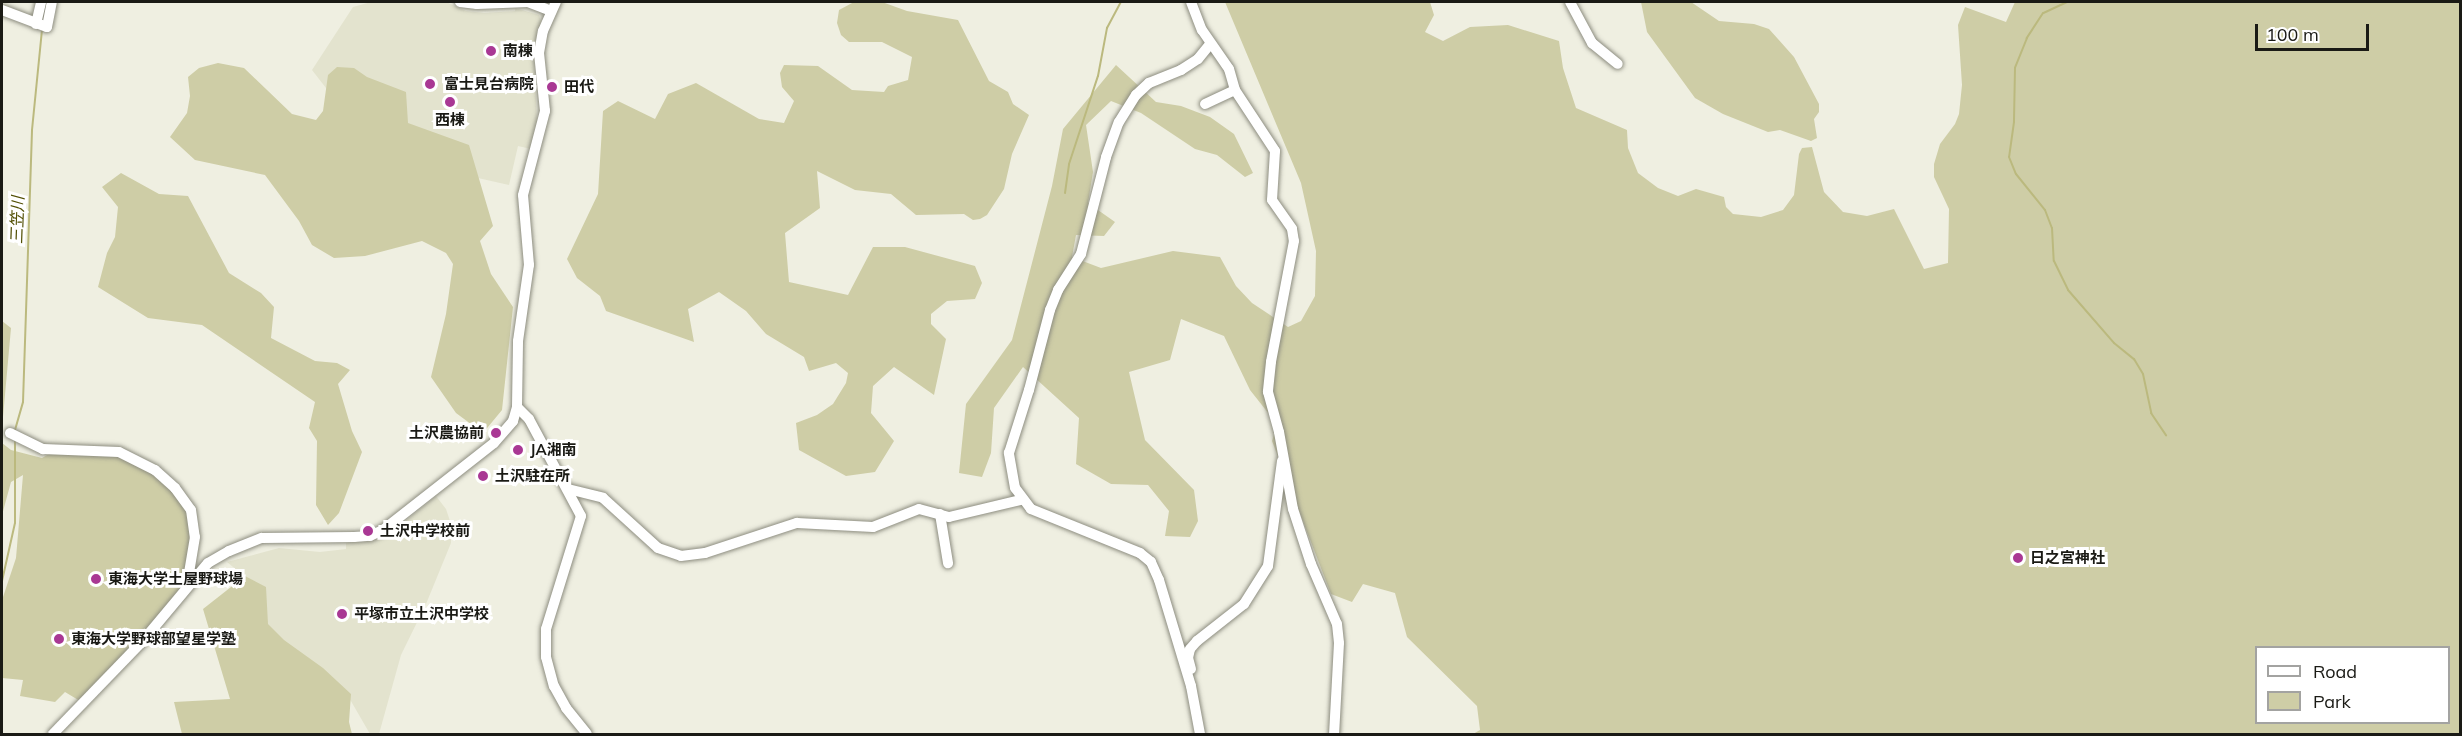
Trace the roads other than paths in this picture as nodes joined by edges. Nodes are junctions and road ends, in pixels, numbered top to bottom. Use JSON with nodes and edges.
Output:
{"nodes":[{"id":1,"x":41,"y":2,"type":"edge"},
{"id":2,"x":52,"y":2,"type":"edge"},
{"id":3,"x":460,"y":2,"type":"edge"},
{"id":4,"x":522,"y":2,"type":"edge"},
{"id":5,"x":1191,"y":2,"type":"edge"},
{"id":6,"x":1570,"y":2,"type":"edge"},
{"id":7,"x":553,"y":6,"type":"edge"},
{"id":8,"x":2,"y":10,"type":"edge"},
{"id":9,"x":42,"y":26,"type":"junction"},
{"id":10,"x":1210,"y":44,"type":"junction"},
{"id":11,"x":1618,"y":64,"type":"dead end"},
{"id":12,"x":1235,"y":90,"type":"junction"},
{"id":13,"x":1205,"y":104,"type":"dead end"},
{"id":14,"x":517,"y":407,"type":"junction"},
{"id":15,"x":14,"y":435,"type":"dead end"},
{"id":16,"x":1283,"y":455,"type":"junction"},
{"id":17,"x":568,"y":489,"type":"junction"},
{"id":18,"x":1021,"y":500,"type":"junction"},
{"id":19,"x":940,"y":514,"type":"junction"},
{"id":20,"x":948,"y":563,"type":"dead end"},
{"id":21,"x":190,"y":582,"type":"junction"},
{"id":22,"x":1191,"y":686,"type":"junction"},
{"id":23,"x":53,"y":735,"type":"edge"},
{"id":24,"x":587,"y":735,"type":"edge"},
{"id":25,"x":1200,"y":735,"type":"edge"},
{"id":26,"x":1334,"y":735,"type":"edge"}],
"edges":[{"from":1,"to":9,"type":"street"},
{"from":2,"to":9,"type":"street"},
{"from":3,"to":4,"type":"street"},
{"from":4,"to":7,"type":"street"},
{"from":5,"to":10,"type":"street"},
{"from":6,"to":11,"type":"street"},
{"from":7,"to":14,"type":"street"},
{"from":8,"to":9,"type":"street"},
{"from":10,"to":12,"type":"street"},
{"from":10,"to":18,"type":"street"},
{"from":12,"to":13,"type":"street"},
{"from":12,"to":16,"type":"street"},
{"from":14,"to":17,"type":"street"},
{"from":14,"to":21,"type":"street"},
{"from":15,"to":21,"type":"street"},
{"from":16,"to":22,"type":"street"},
{"from":16,"to":26,"type":"street"},
{"from":17,"to":19,"type":"street"},
{"from":17,"to":24,"type":"street"},
{"from":18,"to":19,"type":"street"},
{"from":18,"to":22,"type":"street"},
{"from":19,"to":20,"type":"street"},
{"from":21,"to":23,"type":"street"},
{"from":22,"to":25,"type":"street"}]}
